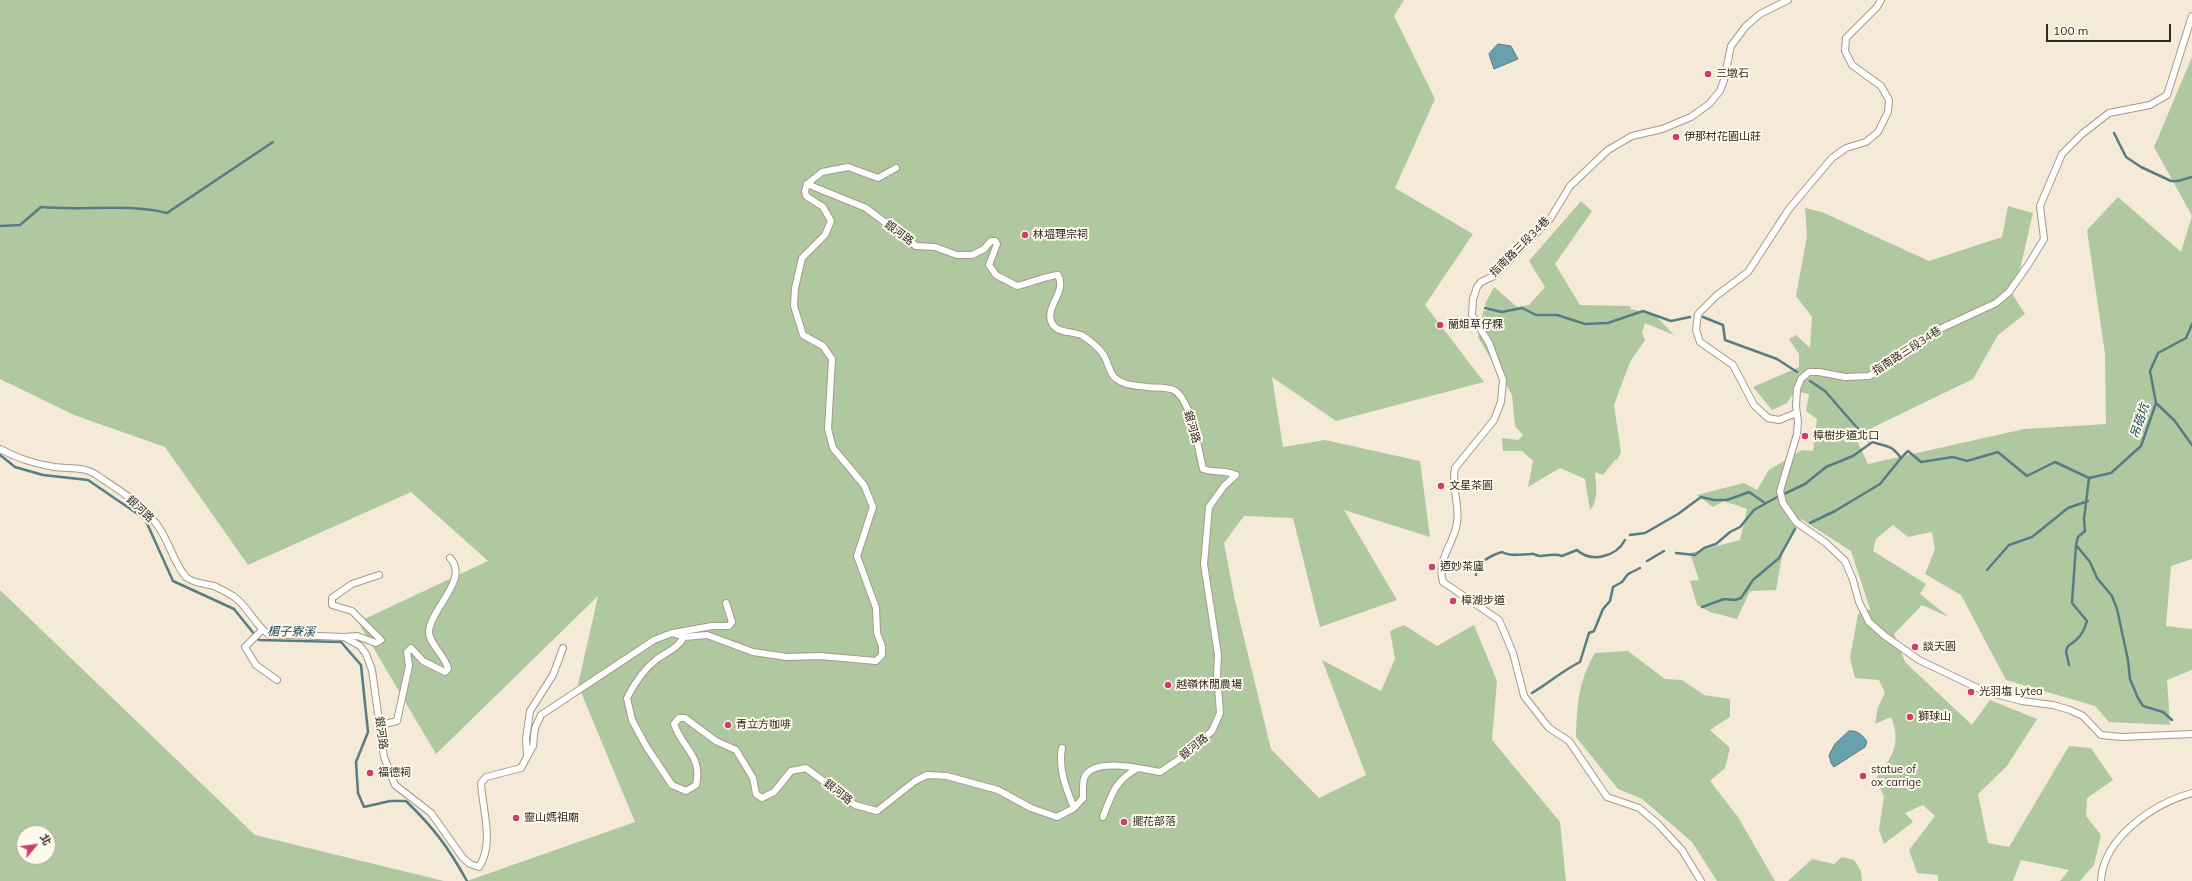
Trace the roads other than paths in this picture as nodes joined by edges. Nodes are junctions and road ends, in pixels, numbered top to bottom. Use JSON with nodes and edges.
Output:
{"nodes":[{"id":1,"x":1788,"y":0,"type":"edge"},
{"id":2,"x":1881,"y":0,"type":"edge"},
{"id":3,"x":2192,"y":16,"type":"edge"},
{"id":4,"x":896,"y":168,"type":"dead end"},
{"id":5,"x":807,"y":184,"type":"junction"},
{"id":6,"x":1796,"y":413,"type":"junction"},
{"id":7,"x":0,"y":449,"type":"edge"},
{"id":8,"x":450,"y":558,"type":"dead end"},
{"id":9,"x":379,"y":575,"type":"dead end"},
{"id":10,"x":726,"y":603,"type":"dead end"},
{"id":11,"x":262,"y":630,"type":"junction"},
{"id":12,"x":672,"y":633,"type":"junction"},
{"id":13,"x":344,"y":637,"type":"junction"},
{"id":14,"x":684,"y":637,"type":"junction"},
{"id":15,"x":563,"y":648,"type":"dead end"},
{"id":16,"x":277,"y":680,"type":"dead end"},
{"id":17,"x":380,"y":725,"type":"junction"},
{"id":18,"x":2192,"y":734,"type":"edge"},
{"id":19,"x":1062,"y":748,"type":"dead end"},
{"id":20,"x":527,"y":758,"type":"junction"},
{"id":21,"x":1138,"y":768,"type":"junction"},
{"id":22,"x":2192,"y":793,"type":"edge"},
{"id":23,"x":1074,"y":808,"type":"junction"},
{"id":24,"x":1103,"y":817,"type":"dead end"},
{"id":25,"x":1700,"y":881,"type":"edge"},
{"id":26,"x":2101,"y":881,"type":"edge"}],
"edges":[{"from":1,"to":25,"type":"street","name":"指南路三段34巷"},
{"from":2,"to":6,"type":"street"},
{"from":3,"to":6,"type":"street","name":"指南路三段34巷"},
{"from":4,"to":5,"type":"street"},
{"from":5,"to":14,"type":"street"},
{"from":5,"to":21,"type":"street","name":"銀河路"},
{"from":6,"to":18,"type":"street"},
{"from":7,"to":11,"type":"street","name":"銀河路"},
{"from":8,"to":17,"type":"street"},
{"from":9,"to":13,"type":"street"},
{"from":10,"to":12,"type":"street","name":"銀河路"},
{"from":11,"to":13,"type":"street"},
{"from":11,"to":16,"type":"street"},
{"from":12,"to":14,"type":"street"},
{"from":12,"to":20,"type":"street","name":"銀河路"},
{"from":13,"to":17,"type":"street","name":"銀河路"},
{"from":14,"to":23,"type":"street","name":"銀河路"},
{"from":15,"to":20,"type":"street"},
{"from":17,"to":20,"type":"street","name":"銀河路"},
{"from":19,"to":23,"type":"street"},
{"from":21,"to":23,"type":"street","name":"銀河路"},
{"from":21,"to":24,"type":"street"},
{"from":22,"to":26,"type":"street"}]}
